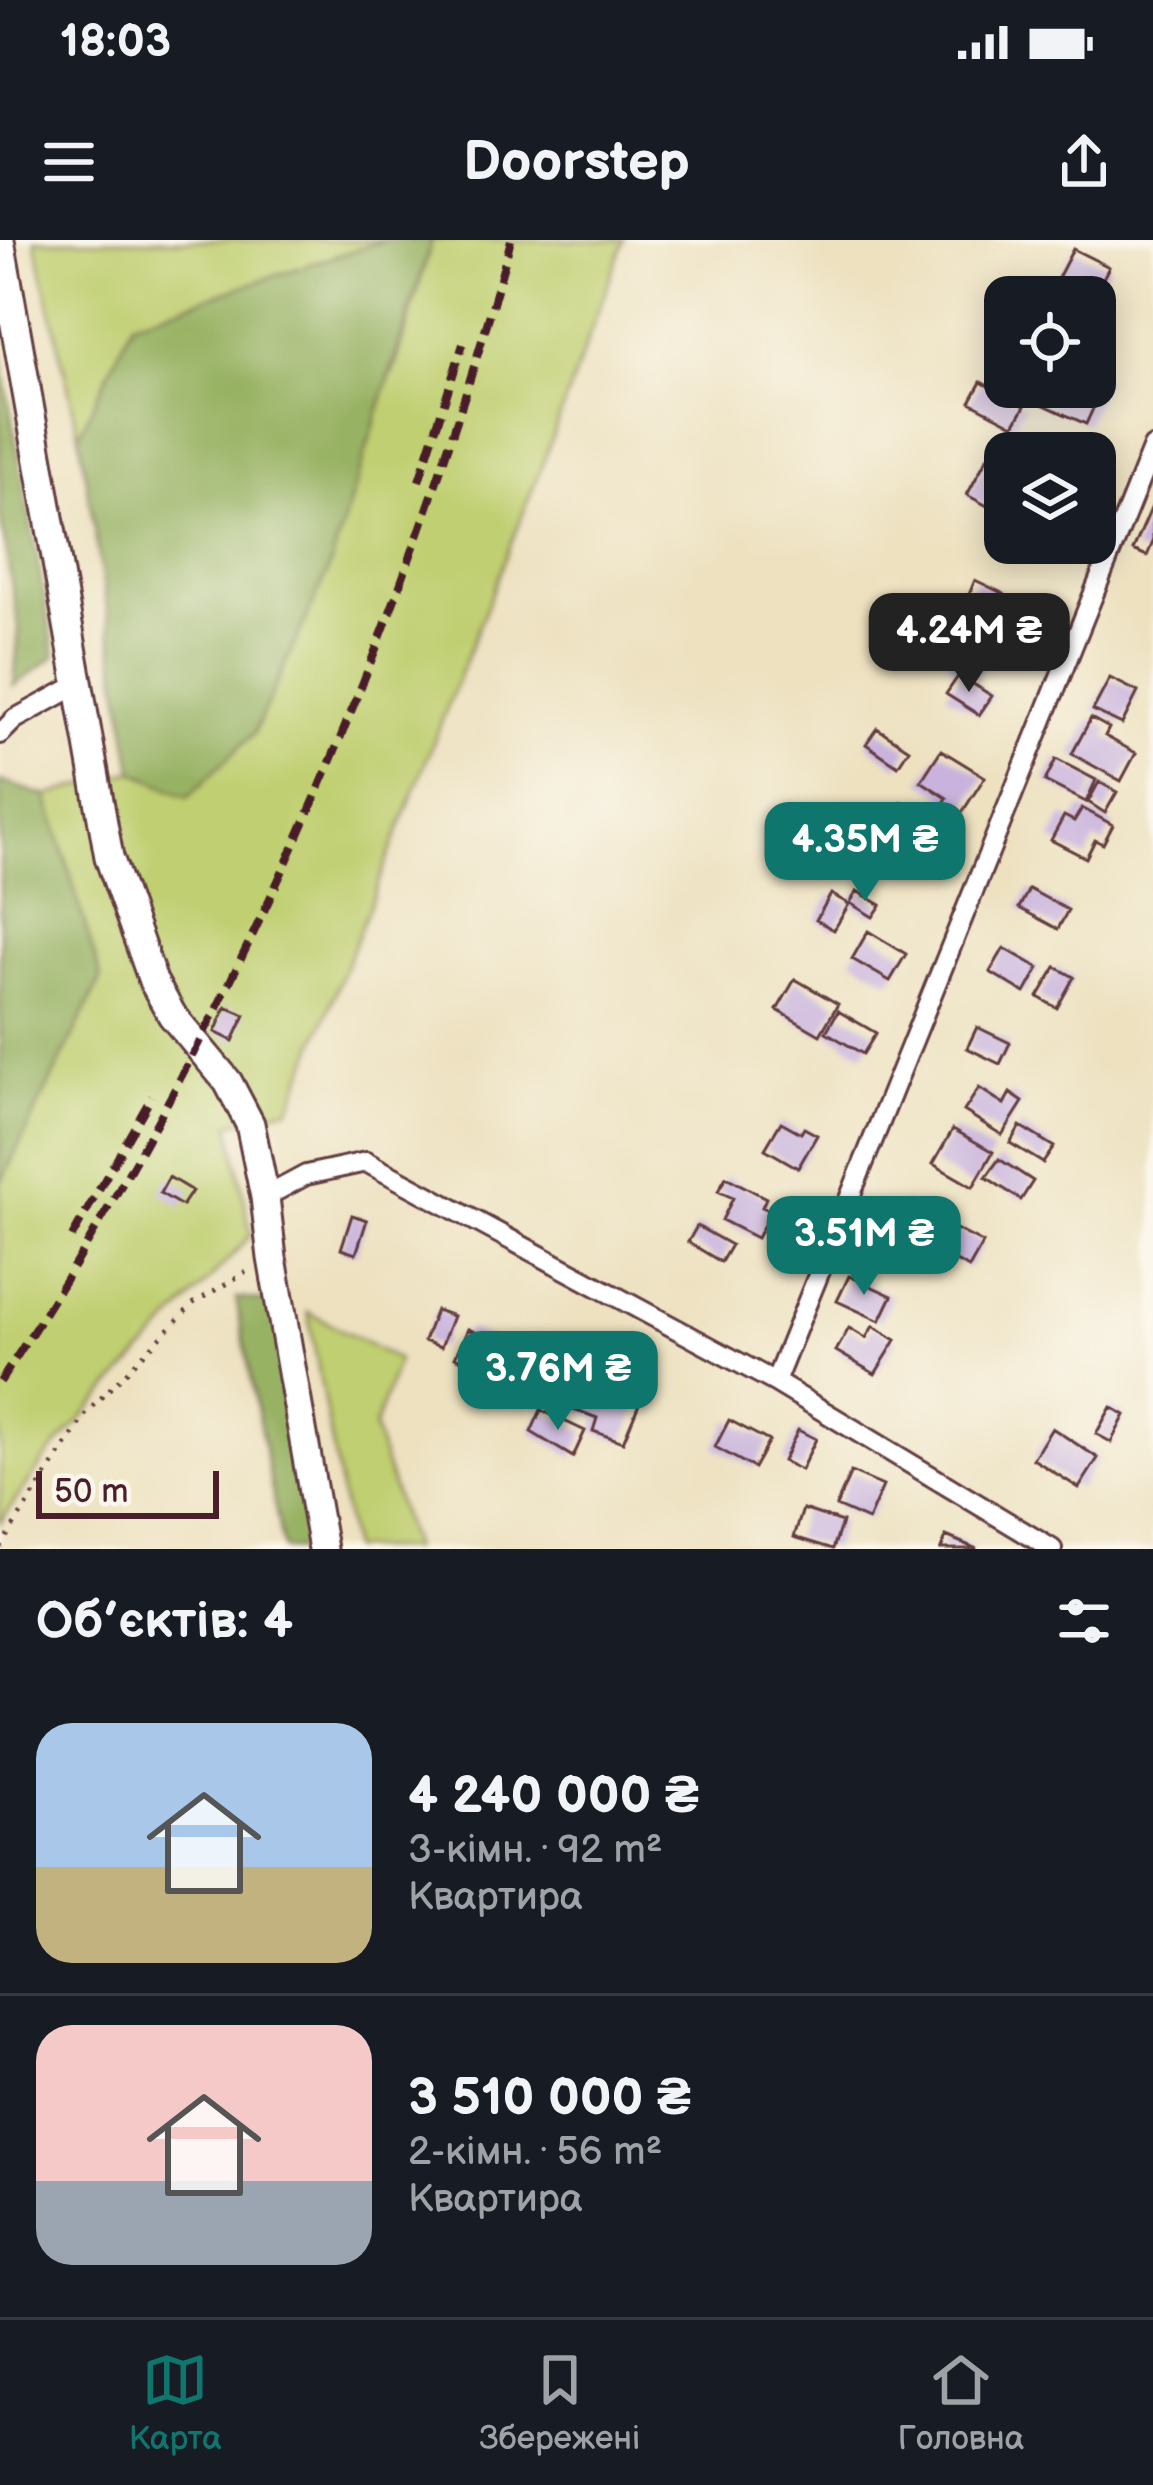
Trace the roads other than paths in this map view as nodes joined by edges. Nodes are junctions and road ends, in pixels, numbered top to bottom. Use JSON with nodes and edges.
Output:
{"nodes":[{"id":1,"x":0,"y":240,"type":"edge"},
{"id":2,"x":1153,"y":447,"type":"edge"},
{"id":3,"x":77,"y":685,"type":"junction"},
{"id":4,"x":0,"y":734,"type":"edge"},
{"id":5,"x":265,"y":1197,"type":"junction"},
{"id":6,"x":775,"y":1382,"type":"junction"},
{"id":7,"x":323,"y":1549,"type":"edge"},
{"id":8,"x":1052,"y":1549,"type":"edge"}],
"edges":[{"from":1,"to":3,"type":"main road"},
{"from":2,"to":6,"type":"street"},
{"from":3,"to":4,"type":"street"},
{"from":3,"to":5,"type":"main road"},
{"from":5,"to":6,"type":"street"},
{"from":5,"to":7,"type":"main road"},
{"from":6,"to":8,"type":"street"}]}
